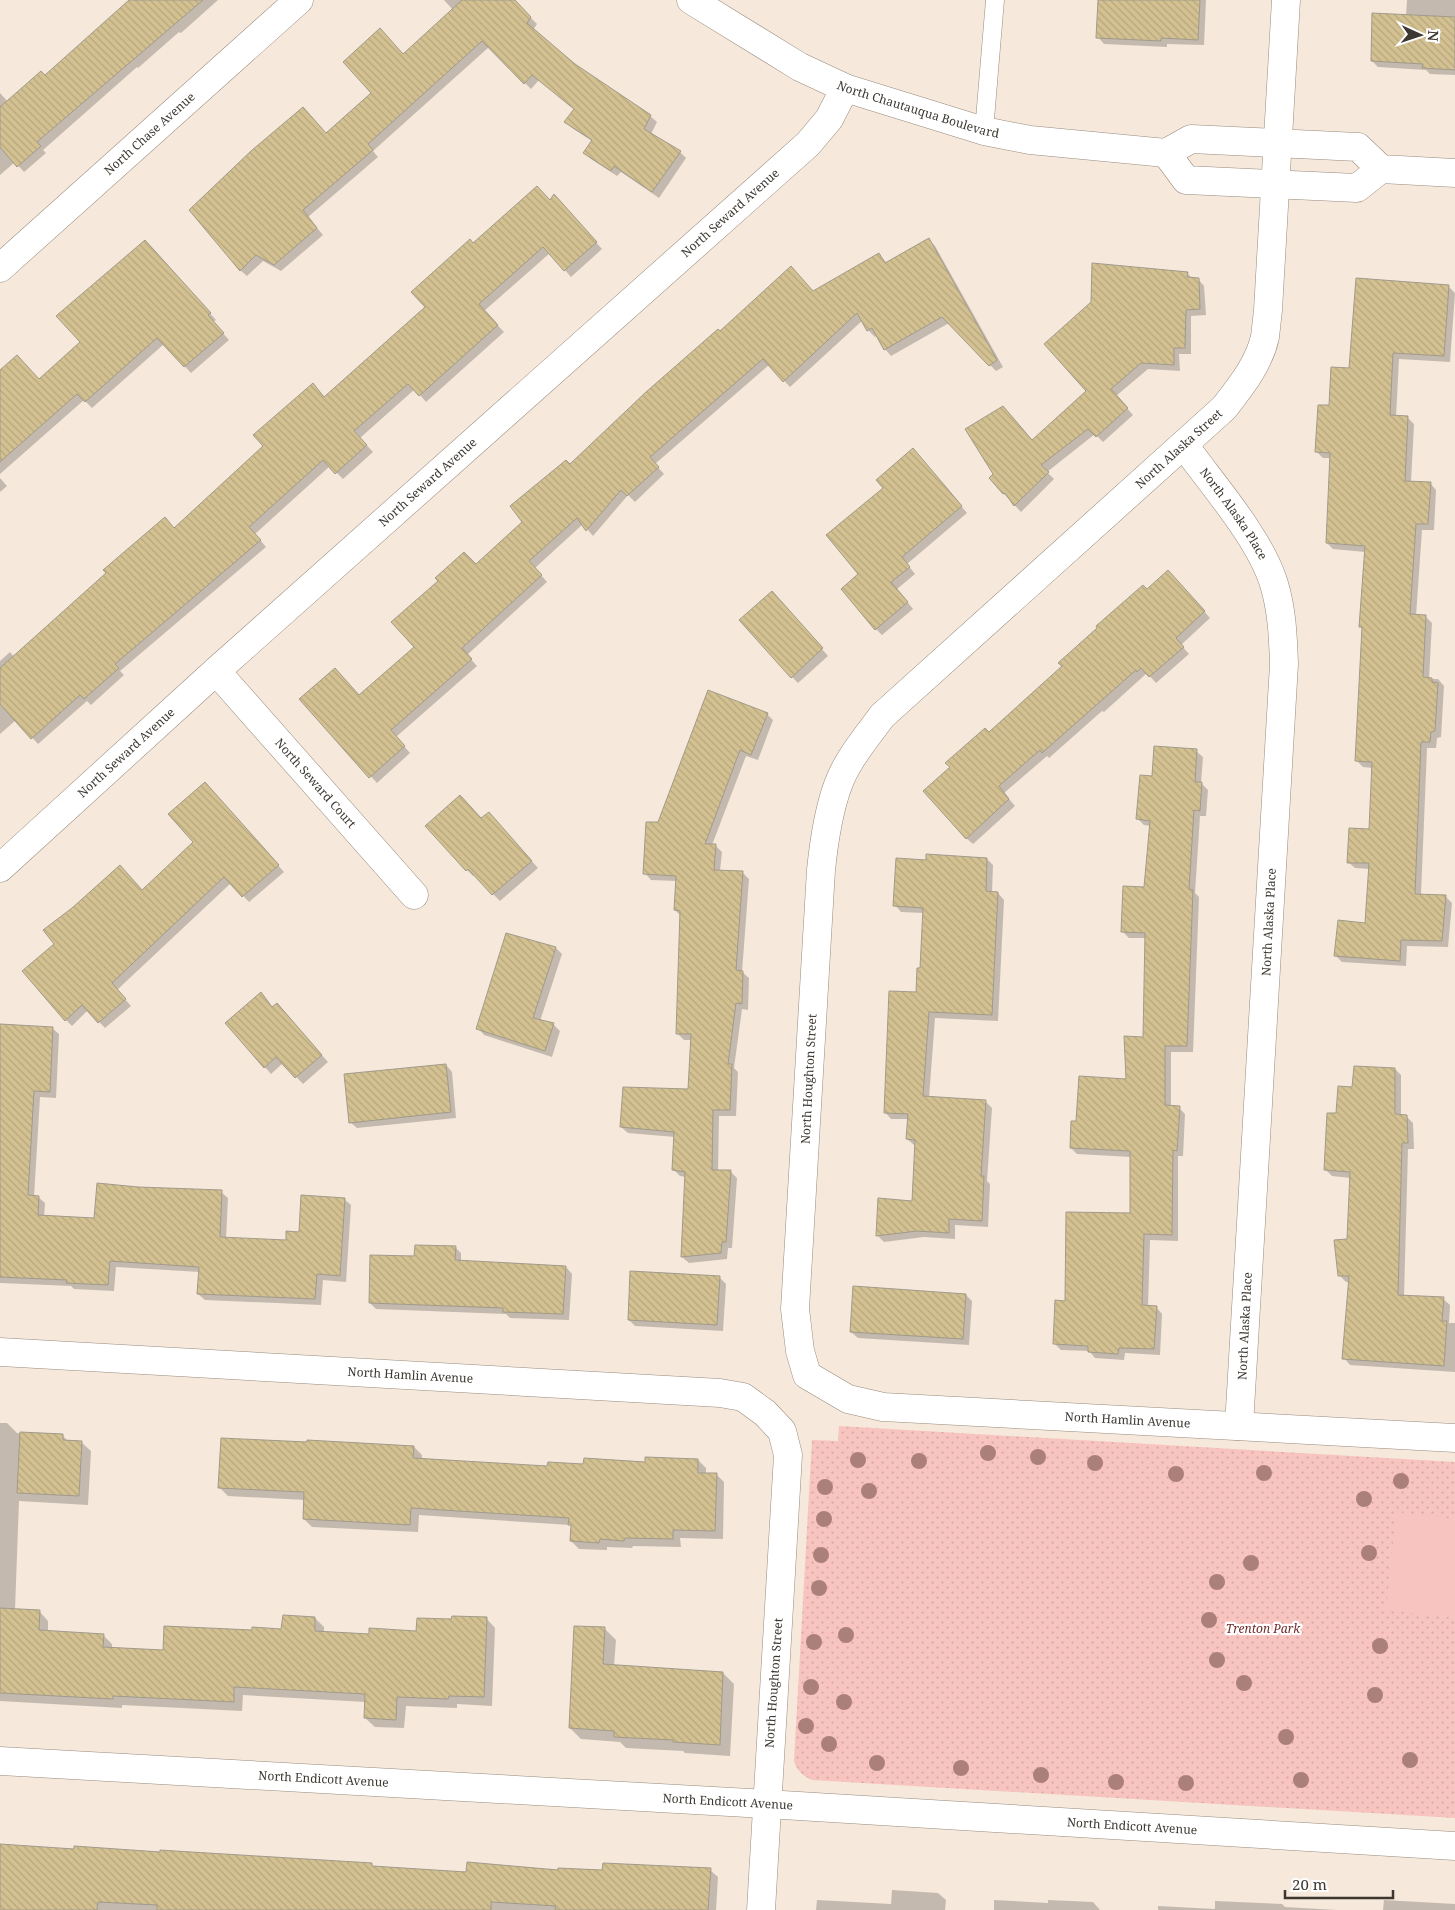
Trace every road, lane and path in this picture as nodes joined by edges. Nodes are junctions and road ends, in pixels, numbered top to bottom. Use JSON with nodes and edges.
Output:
{"nodes":[{"id":1,"x":299,"y":0,"type":"edge"},
{"id":2,"x":691,"y":0,"type":"edge"},
{"id":3,"x":995,"y":0,"type":"edge"},
{"id":4,"x":1286,"y":0,"type":"edge"},
{"id":5,"x":845,"y":88,"type":"junction"},
{"id":6,"x":984,"y":132,"type":"junction"},
{"id":7,"x":1278,"y":143,"type":"junction"},
{"id":8,"x":1166,"y":153,"type":"junction"},
{"id":9,"x":1381,"y":169,"type":"junction"},
{"id":10,"x":1455,"y":173,"type":"edge"},
{"id":11,"x":1276,"y":184,"type":"junction"},
{"id":12,"x":0,"y":268,"type":"edge"},
{"id":13,"x":1184,"y":445,"type":"junction"},
{"id":14,"x":216,"y":671,"type":"junction"},
{"id":15,"x":838,"y":784,"type":"joint"},
{"id":16,"x":0,"y":868,"type":"edge"},
{"id":17,"x":414,"y":895,"type":"dead end"},
{"id":18,"x":0,"y":1352,"type":"edge"},
{"id":19,"x":807,"y":1375,"type":"joint"},
{"id":20,"x":1239,"y":1426,"type":"junction"},
{"id":21,"x":1455,"y":1438,"type":"edge"},
{"id":22,"x":788,"y":1455,"type":"joint"},
{"id":23,"x":0,"y":1761,"type":"edge"},
{"id":24,"x":766,"y":1804,"type":"junction"},
{"id":25,"x":1455,"y":1846,"type":"edge"},
{"id":26,"x":761,"y":1910,"type":"edge"}],
"edges":[{"from":1,"to":12,"type":"street","name":"North Chase Avenue"},
{"from":2,"to":5,"type":"street","name":"North Chautauqua Boulevard"},
{"from":3,"to":6,"type":"lane"},
{"from":4,"to":7,"type":"street","name":"North Alaska Street"},
{"from":5,"to":6,"type":"street","name":"North Chautauqua Boulevard"},
{"from":5,"to":14,"type":"street","name":"North Seward Avenue"},
{"from":6,"to":8,"type":"street","name":"North Chautauqua Boulevard"},
{"from":7,"to":8,"type":"street"},
{"from":7,"to":9,"type":"street"},
{"from":7,"to":11,"type":"street","name":"North Alaska Street"},
{"from":8,"to":11,"type":"street"},
{"from":9,"to":10,"type":"street"},
{"from":9,"to":11,"type":"street"},
{"from":11,"to":13,"type":"street","name":"North Alaska Street"},
{"from":13,"to":15,"type":"street","name":"North Alaska Street"},
{"from":13,"to":20,"type":"street","name":"North Alaska Place"},
{"from":14,"to":16,"type":"street","name":"North Seward Avenue"},
{"from":14,"to":17,"type":"street","name":"North Seward Court"},
{"from":15,"to":19,"type":"street","name":"North Houghton Street"},
{"from":18,"to":22,"type":"street","name":"North Hamlin Avenue"},
{"from":19,"to":20,"type":"street","name":"North Hamlin Avenue"},
{"from":20,"to":21,"type":"street","name":"North Hamlin Avenue"},
{"from":22,"to":24,"type":"street","name":"North Houghton Street"},
{"from":23,"to":24,"type":"street","name":"North Endicott Avenue"},
{"from":24,"to":25,"type":"street","name":"North Endicott Avenue"},
{"from":24,"to":26,"type":"street","name":"North Houghton Street"}]}
